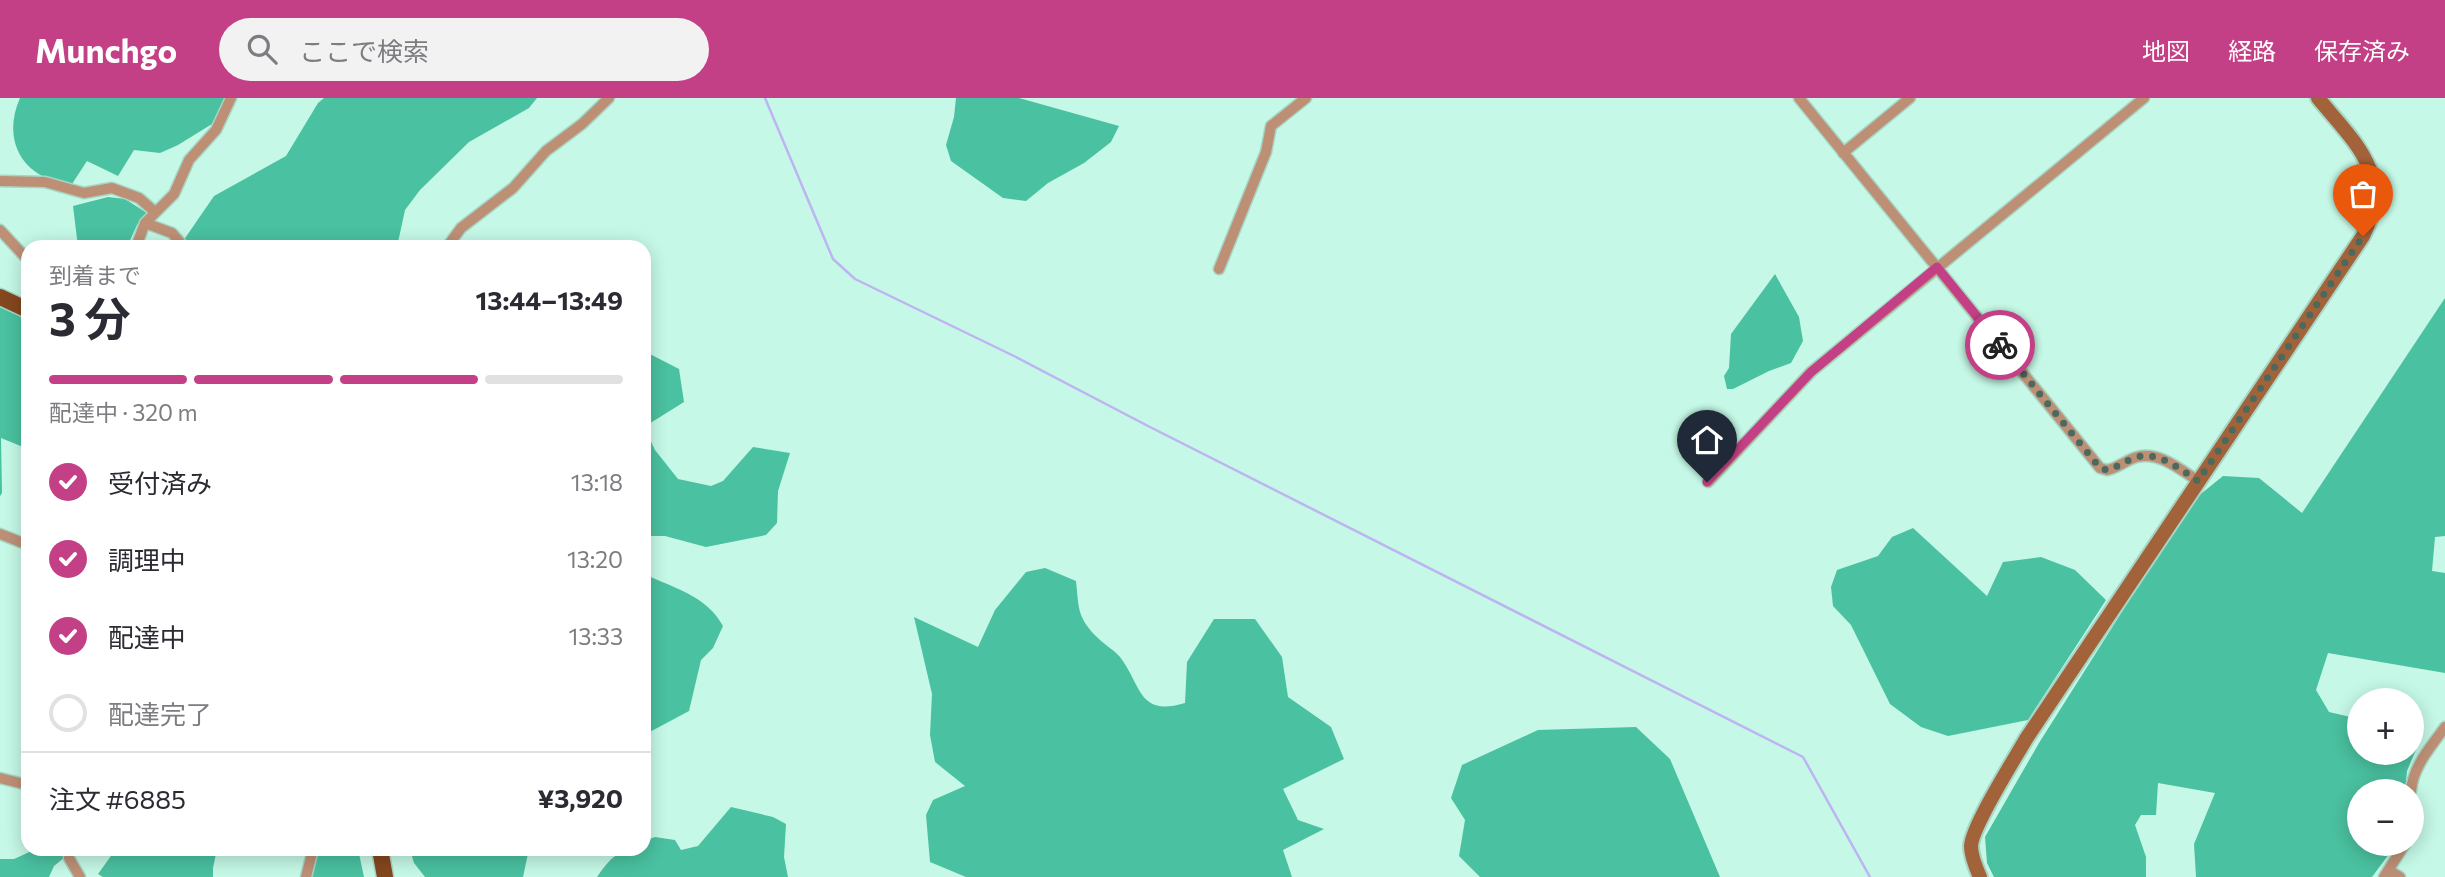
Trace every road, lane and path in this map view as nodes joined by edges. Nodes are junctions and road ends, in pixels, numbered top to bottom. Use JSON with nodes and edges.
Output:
{"nodes":[{"id":1,"x":231,"y":98,"type":"edge"},
{"id":2,"x":609,"y":98,"type":"edge"},
{"id":3,"x":1306,"y":98,"type":"edge"},
{"id":4,"x":1799,"y":98,"type":"edge"},
{"id":5,"x":1910,"y":98,"type":"edge"},
{"id":6,"x":2144,"y":98,"type":"edge"},
{"id":7,"x":2318,"y":98,"type":"edge"},
{"id":8,"x":1843,"y":153,"type":"junction"},
{"id":9,"x":0,"y":181,"type":"edge"},
{"id":10,"x":155,"y":212,"type":"junction"},
{"id":11,"x":145,"y":223,"type":"junction"},
{"id":12,"x":0,"y":230,"type":"edge"},
{"id":13,"x":139,"y":240,"type":"edge"},
{"id":14,"x":178,"y":240,"type":"edge"},
{"id":15,"x":452,"y":240,"type":"edge"},
{"id":16,"x":21,"y":252,"type":"edge"},
{"id":17,"x":1937,"y":267,"type":"junction"},
{"id":18,"x":1219,"y":268,"type":"dead end"},
{"id":19,"x":0,"y":297,"type":"edge"},
{"id":20,"x":21,"y":303,"type":"edge"},
{"id":21,"x":2198,"y":481,"type":"junction"},
{"id":22,"x":1707,"y":482,"type":"dead end"},
{"id":23,"x":0,"y":534,"type":"edge"},
{"id":24,"x":21,"y":542,"type":"edge"},
{"id":25,"x":2445,"y":727,"type":"edge"},
{"id":26,"x":0,"y":778,"type":"edge"},
{"id":27,"x":2412,"y":779,"type":"edge"},
{"id":28,"x":21,"y":783,"type":"edge"},
{"id":29,"x":311,"y":856,"type":"edge"},
{"id":30,"x":381,"y":856,"type":"edge"},
{"id":31,"x":2398,"y":856,"type":"edge"},
{"id":32,"x":69,"y":858,"type":"dead end"},
{"id":33,"x":2387,"y":874,"type":"edge"},
{"id":34,"x":80,"y":877,"type":"edge"},
{"id":35,"x":306,"y":877,"type":"edge"},
{"id":36,"x":385,"y":877,"type":"edge"},
{"id":37,"x":1980,"y":877,"type":"edge"},
{"id":38,"x":2400,"y":877,"type":"edge"}],
"edges":[{"from":1,"to":10,"type":"street"},
{"from":2,"to":15,"type":"street"},
{"from":3,"to":18,"type":"street"},
{"from":4,"to":8,"type":"street"},
{"from":5,"to":8,"type":"street"},
{"from":6,"to":17,"type":"street"},
{"from":7,"to":21,"type":"street"},
{"from":8,"to":17,"type":"street"},
{"from":9,"to":10,"type":"street"},
{"from":10,"to":11,"type":"street"},
{"from":11,"to":13,"type":"street"},
{"from":11,"to":14,"type":"street"},
{"from":12,"to":16,"type":"street"},
{"from":17,"to":21,"type":"street"},
{"from":17,"to":22,"type":"street"},
{"from":19,"to":20,"type":"main road"},
{"from":21,"to":37,"type":"street"},
{"from":23,"to":24,"type":"street"},
{"from":25,"to":27,"type":"street"},
{"from":26,"to":28,"type":"street"},
{"from":29,"to":35,"type":"street"},
{"from":30,"to":36,"type":"main road"},
{"from":31,"to":33,"type":"street"},
{"from":32,"to":34,"type":"street"},
{"from":33,"to":38,"type":"street"}]}
